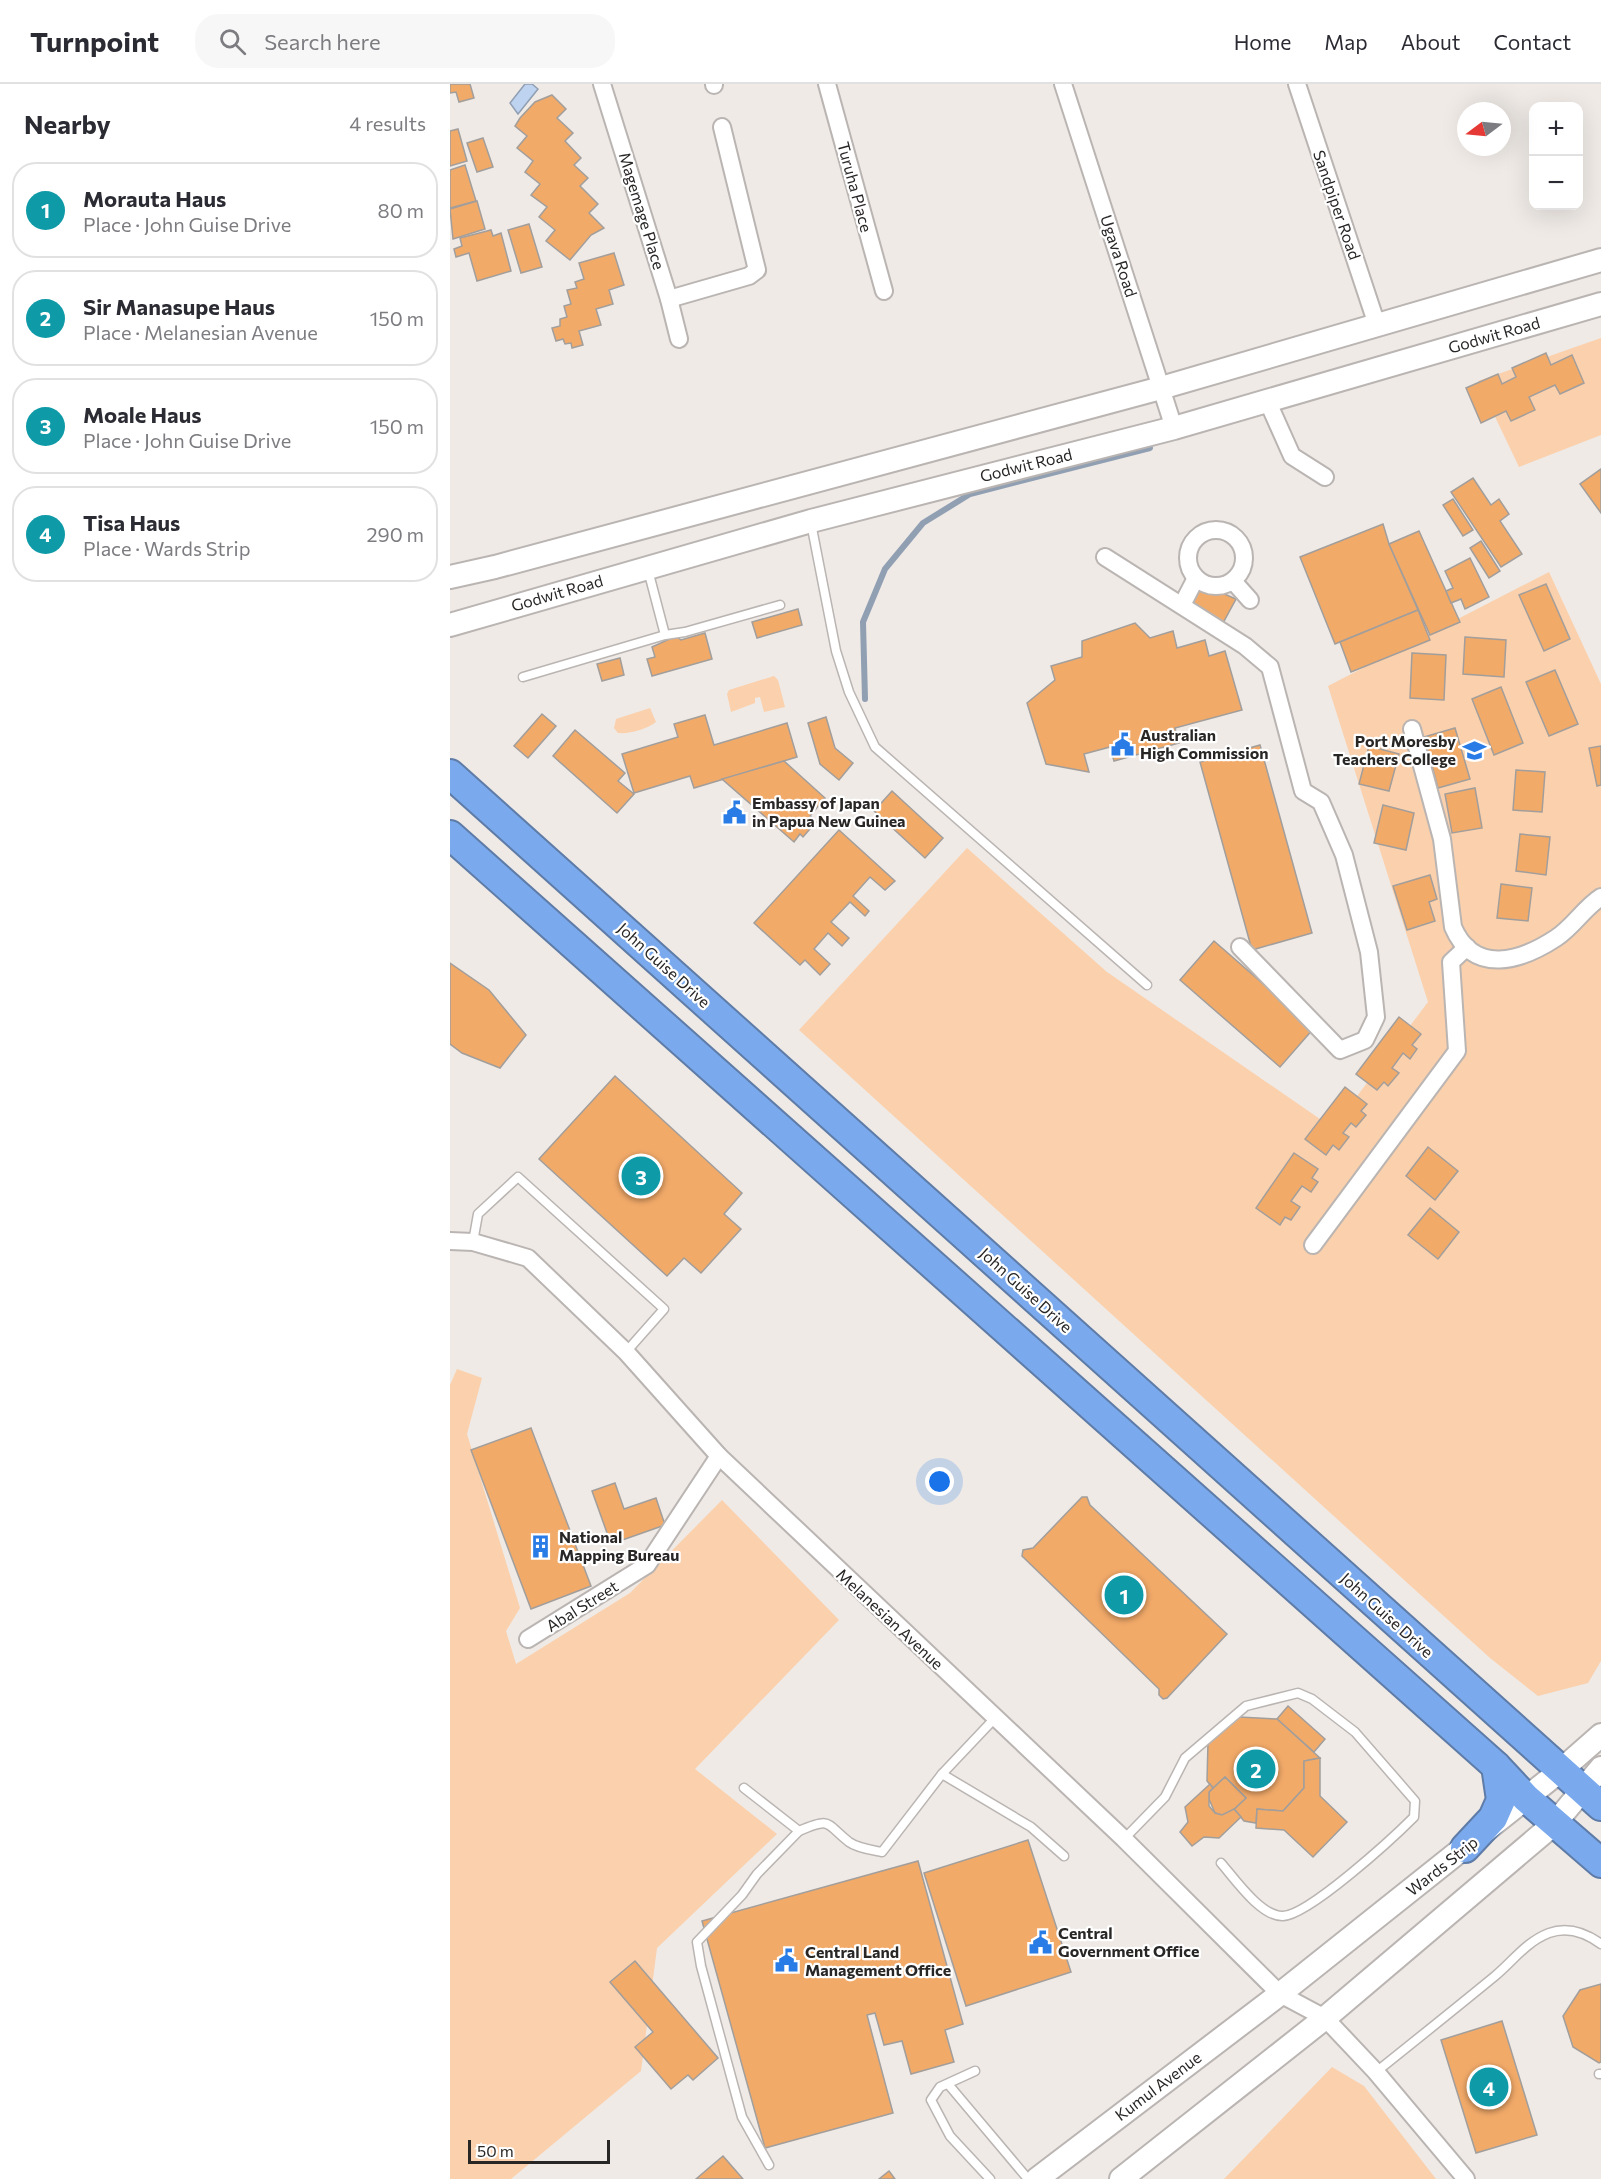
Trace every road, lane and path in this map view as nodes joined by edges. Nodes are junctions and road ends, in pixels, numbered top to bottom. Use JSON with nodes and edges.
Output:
{"nodes":[{"id":1,"x":602,"y":84,"type":"edge"},
{"id":2,"x":827,"y":84,"type":"edge"},
{"id":3,"x":1063,"y":84,"type":"edge"},
{"id":4,"x":1297,"y":84,"type":"edge"},
{"id":5,"x":722,"y":127,"type":"dead end"},
{"id":6,"x":1601,"y":260,"type":"edge"},
{"id":7,"x":884,"y":291,"type":"dead end"},
{"id":8,"x":669,"y":299,"type":"junction"},
{"id":9,"x":1601,"y":304,"type":"edge"},
{"id":10,"x":1377,"y":325,"type":"junction"},
{"id":11,"x":679,"y":339,"type":"dead end"},
{"id":12,"x":1161,"y":388,"type":"junction"},
{"id":13,"x":1267,"y":400,"type":"junction"},
{"id":14,"x":1174,"y":428,"type":"junction"},
{"id":15,"x":1325,"y":477,"type":"dead end"},
{"id":16,"x":811,"y":521,"type":"junction"},
{"id":17,"x":1106,"y":557,"type":"dead end"},
{"id":18,"x":647,"y":566,"type":"junction"},
{"id":19,"x":450,"y":577,"type":"edge"},
{"id":20,"x":1196,"y":578,"type":"junction"},
{"id":21,"x":1233,"y":580,"type":"junction"},
{"id":22,"x":1251,"y":600,"type":"dead end"},
{"id":23,"x":780,"y":605,"type":"dead end"},
{"id":24,"x":1182,"y":605,"type":"junction"},
{"id":25,"x":450,"y":625,"type":"edge"},
{"id":26,"x":664,"y":634,"type":"junction"},
{"id":27,"x":523,"y":677,"type":"dead end"},
{"id":28,"x":1412,"y":729,"type":"dead end"},
{"id":29,"x":450,"y":774,"type":"edge"},
{"id":30,"x":450,"y":835,"type":"edge"},
{"id":31,"x":1601,"y":897,"type":"edge"},
{"id":32,"x":1240,"y":947,"type":"dead end"},
{"id":33,"x":1467,"y":947,"type":"junction"},
{"id":34,"x":1147,"y":985,"type":"dead end"},
{"id":35,"x":450,"y":1241,"type":"edge"},
{"id":36,"x":473,"y":1242,"type":"junction"},
{"id":37,"x":1313,"y":1245,"type":"dead end"},
{"id":38,"x":626,"y":1352,"type":"junction"},
{"id":39,"x":719,"y":1456,"type":"junction"},
{"id":40,"x":528,"y":1639,"type":"dead end"},
{"id":41,"x":995,"y":1718,"type":"junction"},
{"id":42,"x":1601,"y":1735,"type":"edge"},
{"id":43,"x":1496,"y":1766,"type":"junction"},
{"id":44,"x":1601,"y":1768,"type":"edge"},
{"id":45,"x":942,"y":1774,"type":"junction"},
{"id":46,"x":744,"y":1788,"type":"dead end"},
{"id":47,"x":1581,"y":1788,"type":"edge"},
{"id":48,"x":1526,"y":1798,"type":"junction"},
{"id":49,"x":1555,"y":1823,"type":"junction"},
{"id":50,"x":799,"y":1831,"type":"junction"},
{"id":51,"x":1124,"y":1839,"type":"junction"},
{"id":52,"x":1465,"y":1848,"type":"junction"},
{"id":53,"x":1064,"y":1856,"type":"dead end"},
{"id":54,"x":1221,"y":1863,"type":"dead end"},
{"id":55,"x":1601,"y":1863,"type":"edge"},
{"id":56,"x":1601,"y":1944,"type":"edge"},
{"id":57,"x":1280,"y":1994,"type":"junction"},
{"id":58,"x":1325,"y":2018,"type":"junction"},
{"id":59,"x":975,"y":2071,"type":"dead end"},
{"id":60,"x":1376,"y":2072,"type":"junction"},
{"id":61,"x":948,"y":2084,"type":"junction"},
{"id":62,"x":769,"y":2165,"type":"dead end"},
{"id":63,"x":990,"y":2179,"type":"edge"},
{"id":64,"x":1028,"y":2179,"type":"edge"},
{"id":65,"x":1036,"y":2179,"type":"edge"},
{"id":66,"x":1121,"y":2179,"type":"edge"},
{"id":67,"x":1466,"y":2179,"type":"edge"}],
"edges":[{"from":1,"to":8,"type":"street","name":"Magemage Place"},
{"from":2,"to":7,"type":"street","name":"Turuha Place"},
{"from":3,"to":12,"type":"street","name":"Ugava Road"},
{"from":4,"to":10,"type":"street","name":"Sandpiper Road"},
{"from":5,"to":8,"type":"street"},
{"from":6,"to":10,"type":"main road"},
{"from":8,"to":11,"type":"street","name":"Magemage Place"},
{"from":9,"to":13,"type":"main road","name":"Godwit Road"},
{"from":10,"to":12,"type":"main road"},
{"from":12,"to":14,"type":"street","name":"Ugava Road"},
{"from":12,"to":19,"type":"main road"},
{"from":13,"to":14,"type":"main road","name":"Godwit Road"},
{"from":13,"to":15,"type":"street"},
{"from":14,"to":16,"type":"main road","name":"Godwit Road"},
{"from":16,"to":18,"type":"main road","name":"Godwit Road"},
{"from":16,"to":34,"type":"lane"},
{"from":17,"to":24,"type":"street"},
{"from":18,"to":25,"type":"main road","name":"Godwit Road"},
{"from":18,"to":26,"type":"lane"},
{"from":20,"to":21,"type":"street"},
{"from":20,"to":21,"type":"street"},
{"from":20,"to":24,"type":"street"},
{"from":21,"to":22,"type":"street"},
{"from":23,"to":26,"type":"lane"},
{"from":24,"to":32,"type":"street"},
{"from":26,"to":27,"type":"lane"},
{"from":28,"to":33,"type":"street"},
{"from":29,"to":47,"type":"highway","name":"John Guise Drive"},
{"from":30,"to":43,"type":"highway"},
{"from":31,"to":33,"type":"street"},
{"from":33,"to":37,"type":"street"},
{"from":35,"to":36,"type":"street","name":"Melanesian Avenue"},
{"from":36,"to":38,"type":"street","name":"Melanesian Avenue"},
{"from":36,"to":38,"type":"lane"},
{"from":38,"to":39,"type":"street","name":"Melanesian Avenue"},
{"from":39,"to":40,"type":"street","name":"Abal Street"},
{"from":39,"to":41,"type":"street","name":"Melanesian Avenue"},
{"from":41,"to":45,"type":"lane"},
{"from":41,"to":51,"type":"street","name":"Melanesian Avenue"},
{"from":42,"to":47,"type":"main road","name":"Wards Strip"},
{"from":43,"to":48,"type":"highway"},
{"from":43,"to":52,"type":"highway"},
{"from":44,"to":47,"type":"main road","name":"Wards Strip"},
{"from":45,"to":50,"type":"lane"},
{"from":45,"to":53,"type":"lane"},
{"from":46,"to":50,"type":"lane"},
{"from":47,"to":48,"type":"main road","name":"Wards Strip"},
{"from":47,"to":49,"type":"main road","name":"Wards Strip"},
{"from":48,"to":49,"type":"highway"},
{"from":48,"to":52,"type":"main road","name":"Wards Strip"},
{"from":49,"to":55,"type":"highway"},
{"from":49,"to":58,"type":"main road","name":"Wards Strip"},
{"from":50,"to":62,"type":"lane"},
{"from":51,"to":54,"type":"lane"},
{"from":51,"to":57,"type":"street","name":"Melanesian Avenue"},
{"from":52,"to":57,"type":"main road","name":"Wards Strip"},
{"from":56,"to":60,"type":"lane"},
{"from":57,"to":58,"type":"street","name":"Melanesian Avenue"},
{"from":57,"to":65,"type":"main road","name":"Kumul Avenue"},
{"from":58,"to":60,"type":"street","name":"Melanesian Avenue"},
{"from":58,"to":66,"type":"main road"},
{"from":59,"to":61,"type":"lane"},
{"from":60,"to":67,"type":"street","name":"Melanesian Avenue"},
{"from":61,"to":63,"type":"lane"},
{"from":61,"to":64,"type":"lane"}]}
